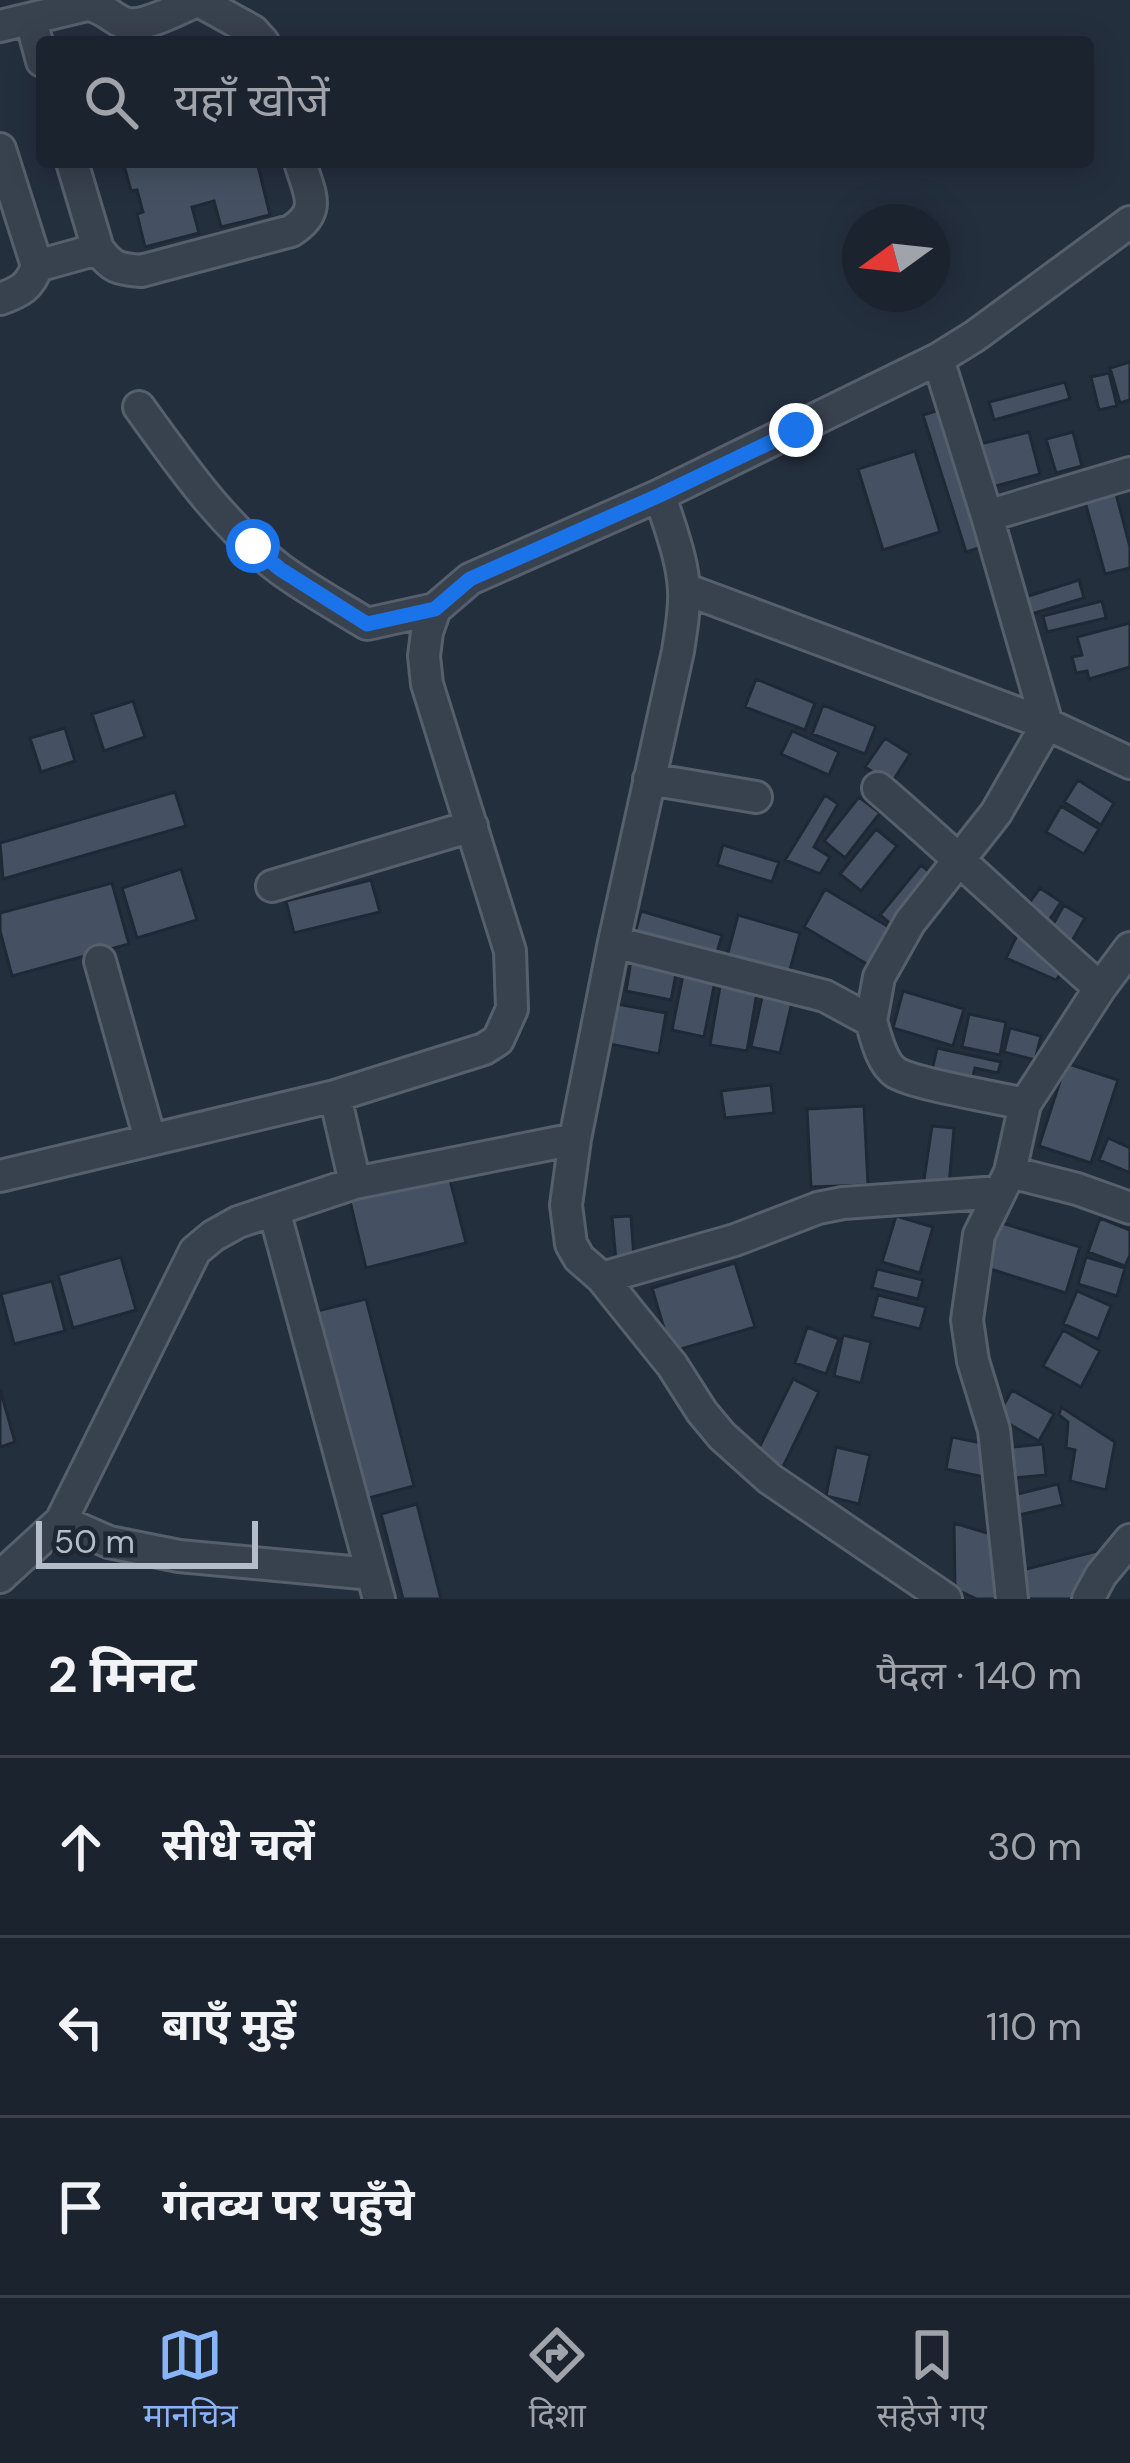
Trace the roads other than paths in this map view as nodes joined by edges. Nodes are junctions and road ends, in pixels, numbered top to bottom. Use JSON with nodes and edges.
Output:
{"nodes":[{"id":1,"x":197,"y":0,"type":"edge"},
{"id":2,"x":32,"y":20,"type":"junction"},
{"id":3,"x":0,"y":26,"type":"edge"},
{"id":4,"x":36,"y":36,"type":"edge"},
{"id":5,"x":258,"y":36,"type":"edge"},
{"id":6,"x":0,"y":149,"type":"edge"},
{"id":7,"x":74,"y":168,"type":"edge"},
{"id":8,"x":302,"y":168,"type":"edge"},
{"id":9,"x":1130,"y":222,"type":"edge"},
{"id":10,"x":98,"y":249,"type":"junction"},
{"id":11,"x":37,"y":266,"type":"junction"},
{"id":12,"x":0,"y":299,"type":"edge"},
{"id":13,"x":938,"y":359,"type":"junction"},
{"id":14,"x":139,"y":407,"type":"dead end"},
{"id":15,"x":1130,"y":472,"type":"edge"},
{"id":16,"x":660,"y":495,"type":"junction"},
{"id":17,"x":987,"y":516,"type":"junction"},
{"id":18,"x":685,"y":589,"type":"junction"},
{"id":19,"x":435,"y":609,"type":"junction"},
{"id":20,"x":1046,"y":724,"type":"junction"},
{"id":21,"x":1130,"y":763,"type":"edge"},
{"id":22,"x":649,"y":779,"type":"junction"},
{"id":23,"x":878,"y":788,"type":"dead end"},
{"id":24,"x":756,"y":797,"type":"dead end"},
{"id":25,"x":472,"y":826,"type":"junction"},
{"id":26,"x":959,"y":858,"type":"junction"},
{"id":27,"x":272,"y":886,"type":"dead end"},
{"id":28,"x":614,"y":942,"type":"junction"},
{"id":29,"x":1130,"y":948,"type":"edge"},
{"id":30,"x":100,"y":961,"type":"dead end"},
{"id":31,"x":1100,"y":988,"type":"junction"},
{"id":32,"x":871,"y":1021,"type":"junction"},
{"id":33,"x":335,"y":1096,"type":"junction"},
{"id":34,"x":1025,"y":1104,"type":"junction"},
{"id":35,"x":150,"y":1139,"type":"junction"},
{"id":36,"x":575,"y":1139,"type":"junction"},
{"id":37,"x":0,"y":1176,"type":"edge"},
{"id":38,"x":1005,"y":1182,"type":"junction"},
{"id":39,"x":356,"y":1183,"type":"junction"},
{"id":40,"x":1130,"y":1208,"type":"edge"},
{"id":41,"x":274,"y":1210,"type":"junction"},
{"id":42,"x":602,"y":1278,"type":"junction"},
{"id":43,"x":61,"y":1521,"type":"junction"},
{"id":44,"x":1130,"y":1540,"type":"edge"},
{"id":45,"x":0,"y":1577,"type":"edge"},
{"id":46,"x":375,"y":1587,"type":"edge"},
{"id":47,"x":946,"y":1599,"type":"edge"},
{"id":48,"x":1012,"y":1599,"type":"edge"},
{"id":49,"x":1088,"y":1599,"type":"edge"}],
"edges":[{"from":1,"to":2,"type":"street"},
{"from":1,"to":5,"type":"street"},
{"from":2,"to":3,"type":"street"},
{"from":2,"to":4,"type":"street"},
{"from":6,"to":11,"type":"street"},
{"from":7,"to":10,"type":"street"},
{"from":8,"to":10,"type":"street"},
{"from":9,"to":13,"type":"street"},
{"from":10,"to":11,"type":"street"},
{"from":11,"to":12,"type":"street"},
{"from":13,"to":16,"type":"street"},
{"from":13,"to":17,"type":"street"},
{"from":14,"to":19,"type":"street"},
{"from":15,"to":17,"type":"street"},
{"from":16,"to":18,"type":"street"},
{"from":16,"to":19,"type":"street"},
{"from":17,"to":20,"type":"street"},
{"from":18,"to":20,"type":"street"},
{"from":18,"to":22,"type":"street"},
{"from":19,"to":25,"type":"street"},
{"from":20,"to":21,"type":"street"},
{"from":20,"to":26,"type":"street"},
{"from":22,"to":24,"type":"street"},
{"from":22,"to":28,"type":"street"},
{"from":23,"to":26,"type":"street"},
{"from":25,"to":27,"type":"street"},
{"from":25,"to":33,"type":"street"},
{"from":26,"to":31,"type":"street"},
{"from":26,"to":32,"type":"street"},
{"from":28,"to":32,"type":"street"},
{"from":28,"to":36,"type":"street"},
{"from":29,"to":31,"type":"street"},
{"from":30,"to":35,"type":"street"},
{"from":31,"to":34,"type":"street"},
{"from":32,"to":34,"type":"street"},
{"from":33,"to":35,"type":"street"},
{"from":33,"to":39,"type":"street"},
{"from":34,"to":38,"type":"street"},
{"from":35,"to":37,"type":"street"},
{"from":36,"to":39,"type":"street"},
{"from":36,"to":42,"type":"street"},
{"from":38,"to":40,"type":"street"},
{"from":38,"to":42,"type":"street"},
{"from":38,"to":48,"type":"street"},
{"from":39,"to":41,"type":"street"},
{"from":41,"to":43,"type":"street"},
{"from":41,"to":46,"type":"street"},
{"from":42,"to":47,"type":"street"},
{"from":43,"to":45,"type":"street"},
{"from":43,"to":46,"type":"street"},
{"from":44,"to":49,"type":"street"}]}
